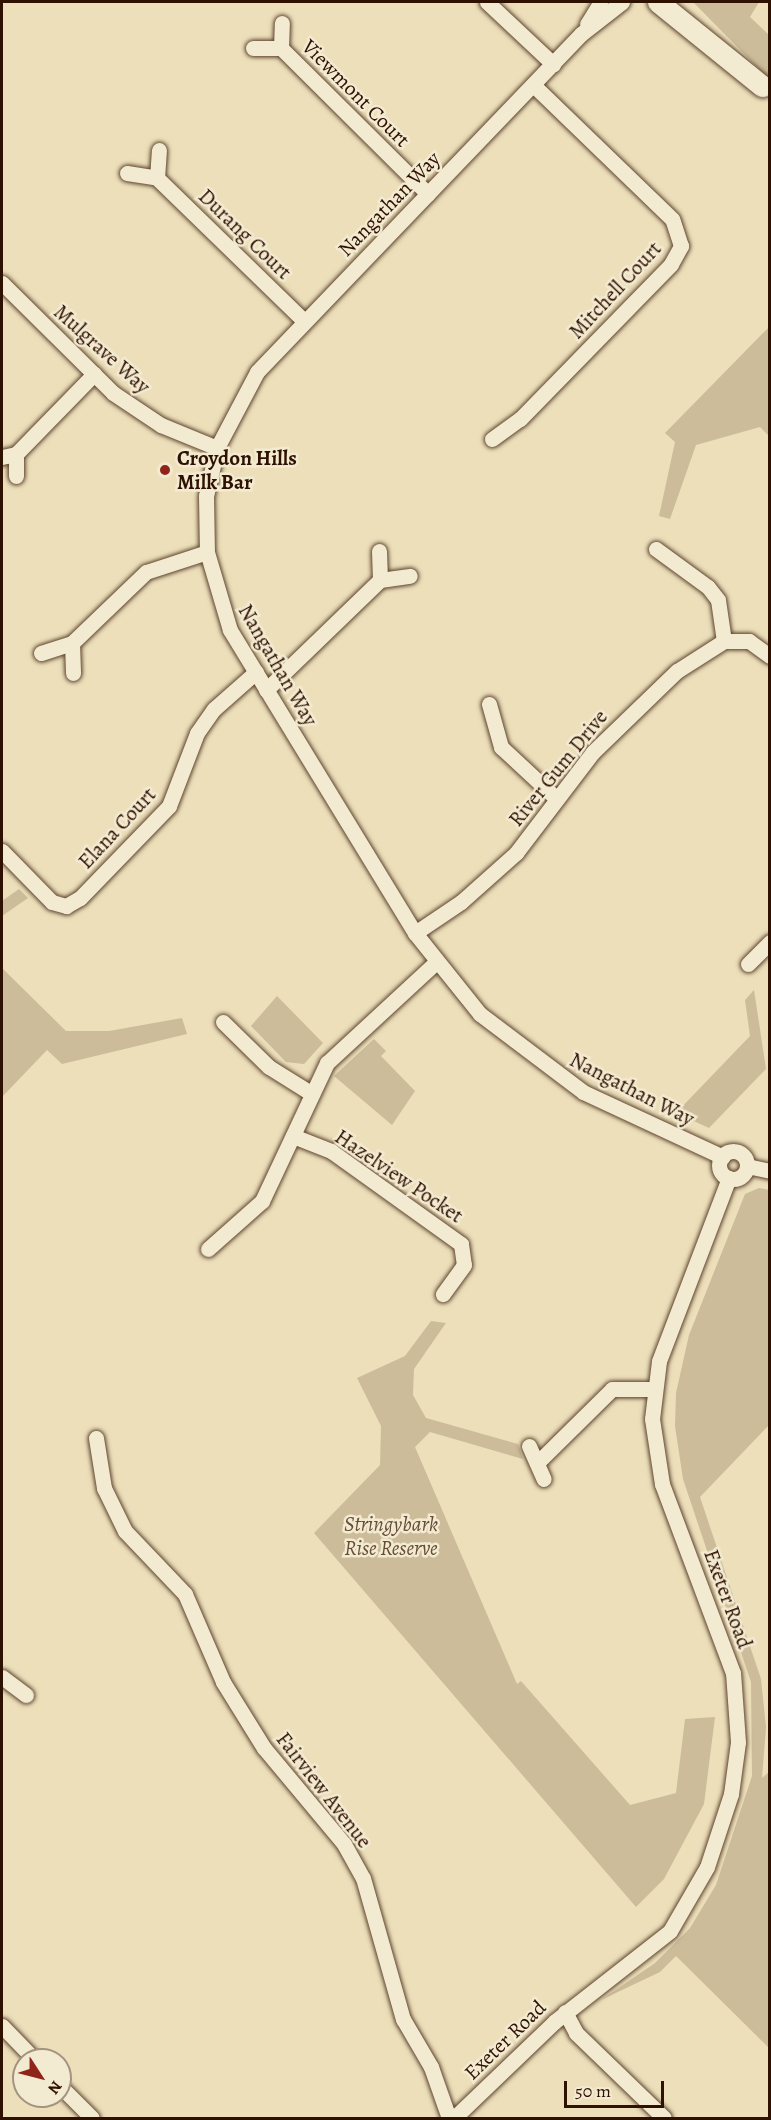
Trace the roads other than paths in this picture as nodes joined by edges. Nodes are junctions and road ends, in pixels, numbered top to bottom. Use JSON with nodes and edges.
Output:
{"nodes":[{"id":1,"x":488,"y":2,"type":"edge"},
{"id":2,"x":601,"y":2,"type":"edge"},
{"id":3,"x":622,"y":2,"type":"edge"},
{"id":4,"x":658,"y":2,"type":"edge"},
{"id":5,"x":681,"y":2,"type":"edge"},
{"id":6,"x":282,"y":23,"type":"dead end"},
{"id":7,"x":580,"y":34,"type":"junction"},
{"id":8,"x":253,"y":48,"type":"dead end"},
{"id":9,"x":281,"y":48,"type":"junction"},
{"id":10,"x":553,"y":64,"type":"junction"},
{"id":11,"x":533,"y":85,"type":"junction"},
{"id":12,"x":766,"y":90,"type":"edge"},
{"id":13,"x":159,"y":150,"type":"dead end"},
{"id":14,"x":127,"y":173,"type":"dead end"},
{"id":15,"x":157,"y":178,"type":"junction"},
{"id":16,"x":428,"y":194,"type":"junction"},
{"id":17,"x":2,"y":283,"type":"edge"},
{"id":18,"x":304,"y":321,"type":"junction"},
{"id":19,"x":94,"y":374,"type":"junction"},
{"id":20,"x":492,"y":439,"type":"dead end"},
{"id":21,"x":217,"y":448,"type":"junction"},
{"id":22,"x":9,"y":456,"type":"edge"},
{"id":23,"x":16,"y":476,"type":"dead end"},
{"id":24,"x":656,"y":549,"type":"dead end"},
{"id":25,"x":380,"y":551,"type":"dead end"},
{"id":26,"x":207,"y":552,"type":"junction"},
{"id":27,"x":410,"y":576,"type":"dead end"},
{"id":28,"x":380,"y":580,"type":"junction"},
{"id":29,"x":724,"y":640,"type":"junction"},
{"id":30,"x":72,"y":643,"type":"junction"},
{"id":31,"x":41,"y":653,"type":"dead end"},
{"id":32,"x":770,"y":656,"type":"edge"},
{"id":33,"x":256,"y":672,"type":"junction"},
{"id":34,"x":73,"y":673,"type":"dead end"},
{"id":35,"x":266,"y":690,"type":"junction"},
{"id":36,"x":489,"y":704,"type":"dead end"},
{"id":37,"x":557,"y":799,"type":"junction"},
{"id":38,"x":2,"y":852,"type":"edge"},
{"id":39,"x":415,"y":933,"type":"junction"},
{"id":40,"x":770,"y":942,"type":"edge"},
{"id":41,"x":436,"y":962,"type":"junction"},
{"id":42,"x":748,"y":964,"type":"dead end"},
{"id":43,"x":223,"y":1022,"type":"dead end"},
{"id":44,"x":309,"y":1092,"type":"junction"},
{"id":45,"x":293,"y":1136,"type":"junction"},
{"id":46,"x":723,"y":1157,"type":"junction"},
{"id":47,"x":747,"y":1166,"type":"junction"},
{"id":48,"x":770,"y":1171,"type":"edge"},
{"id":49,"x":729,"y":1178,"type":"junction"},
{"id":50,"x":208,"y":1249,"type":"dead end"},
{"id":51,"x":443,"y":1294,"type":"dead end"},
{"id":52,"x":653,"y":1389,"type":"junction"},
{"id":53,"x":96,"y":1438,"type":"dead end"},
{"id":54,"x":529,"y":1446,"type":"dead end"},
{"id":55,"x":537,"y":1463,"type":"junction"},
{"id":56,"x":544,"y":1479,"type":"dead end"},
{"id":57,"x":2,"y":1677,"type":"edge"},
{"id":58,"x":26,"y":1695,"type":"dead end"},
{"id":59,"x":565,"y":2012,"type":"junction"},
{"id":60,"x":2,"y":2026,"type":"edge"},
{"id":61,"x":23,"y":2048,"type":"edge"},
{"id":62,"x":72,"y":2098,"type":"edge"},
{"id":63,"x":92,"y":2118,"type":"edge"},
{"id":64,"x":449,"y":2118,"type":"edge"},
{"id":65,"x":454,"y":2118,"type":"edge"},
{"id":66,"x":664,"y":2118,"type":"edge"}],
"edges":[{"from":1,"to":10,"type":"street"},
{"from":2,"to":7,"type":"street","name":"Nangathan Way"},
{"from":3,"to":7,"type":"street","name":"Nangathan Way"},
{"from":4,"to":12,"type":"main road"},
{"from":5,"to":12,"type":"main road"},
{"from":6,"to":9,"type":"street","name":"Viewmont Court"},
{"from":7,"to":10,"type":"street","name":"Nangathan Way"},
{"from":8,"to":9,"type":"street","name":"Viewmont Court"},
{"from":9,"to":16,"type":"street","name":"Viewmont Court"},
{"from":10,"to":11,"type":"street","name":"Nangathan Way"},
{"from":11,"to":16,"type":"street","name":"Nangathan Way"},
{"from":11,"to":20,"type":"street","name":"Mitchell Court"},
{"from":13,"to":15,"type":"street"},
{"from":14,"to":15,"type":"street"},
{"from":15,"to":18,"type":"street","name":"Durang Court"},
{"from":16,"to":18,"type":"street","name":"Nangathan Way"},
{"from":17,"to":19,"type":"street","name":"Mulgrave Way"},
{"from":18,"to":21,"type":"street","name":"Nangathan Way"},
{"from":19,"to":21,"type":"street","name":"Mulgrave Way"},
{"from":19,"to":22,"type":"street"},
{"from":21,"to":26,"type":"street","name":"Nangathan Way"},
{"from":22,"to":23,"type":"street"},
{"from":24,"to":29,"type":"street"},
{"from":25,"to":28,"type":"street"},
{"from":26,"to":30,"type":"street"},
{"from":26,"to":33,"type":"street","name":"Nangathan Way"},
{"from":27,"to":28,"type":"street"},
{"from":28,"to":35,"type":"street"},
{"from":29,"to":32,"type":"street"},
{"from":29,"to":37,"type":"street","name":"River Gum Drive"},
{"from":30,"to":31,"type":"street"},
{"from":30,"to":34,"type":"street"},
{"from":33,"to":35,"type":"street","name":"Nangathan Way"},
{"from":33,"to":38,"type":"street","name":"Elana Court"},
{"from":35,"to":39,"type":"street","name":"Nangathan Way"},
{"from":36,"to":37,"type":"street"},
{"from":37,"to":39,"type":"street","name":"River Gum Drive"},
{"from":39,"to":41,"type":"street","name":"Nangathan Way"},
{"from":40,"to":42,"type":"street"},
{"from":41,"to":44,"type":"street"},
{"from":41,"to":46,"type":"street","name":"Nangathan Way"},
{"from":43,"to":44,"type":"street"},
{"from":44,"to":45,"type":"street"},
{"from":45,"to":50,"type":"street"},
{"from":45,"to":51,"type":"street","name":"Hazelview Pocket"},
{"from":46,"to":47,"type":"street"},
{"from":46,"to":49,"type":"street"},
{"from":47,"to":48,"type":"street"},
{"from":47,"to":49,"type":"street"},
{"from":49,"to":52,"type":"street","name":"Exeter Road"},
{"from":52,"to":55,"type":"street"},
{"from":52,"to":59,"type":"street","name":"Exeter Road"},
{"from":53,"to":64,"type":"street","name":"Fairview Avenue"},
{"from":54,"to":55,"type":"street"},
{"from":55,"to":56,"type":"street"},
{"from":57,"to":58,"type":"street"},
{"from":59,"to":65,"type":"street","name":"Exeter Road"},
{"from":59,"to":66,"type":"street"},
{"from":60,"to":61,"type":"street"},
{"from":62,"to":63,"type":"street"}]}
